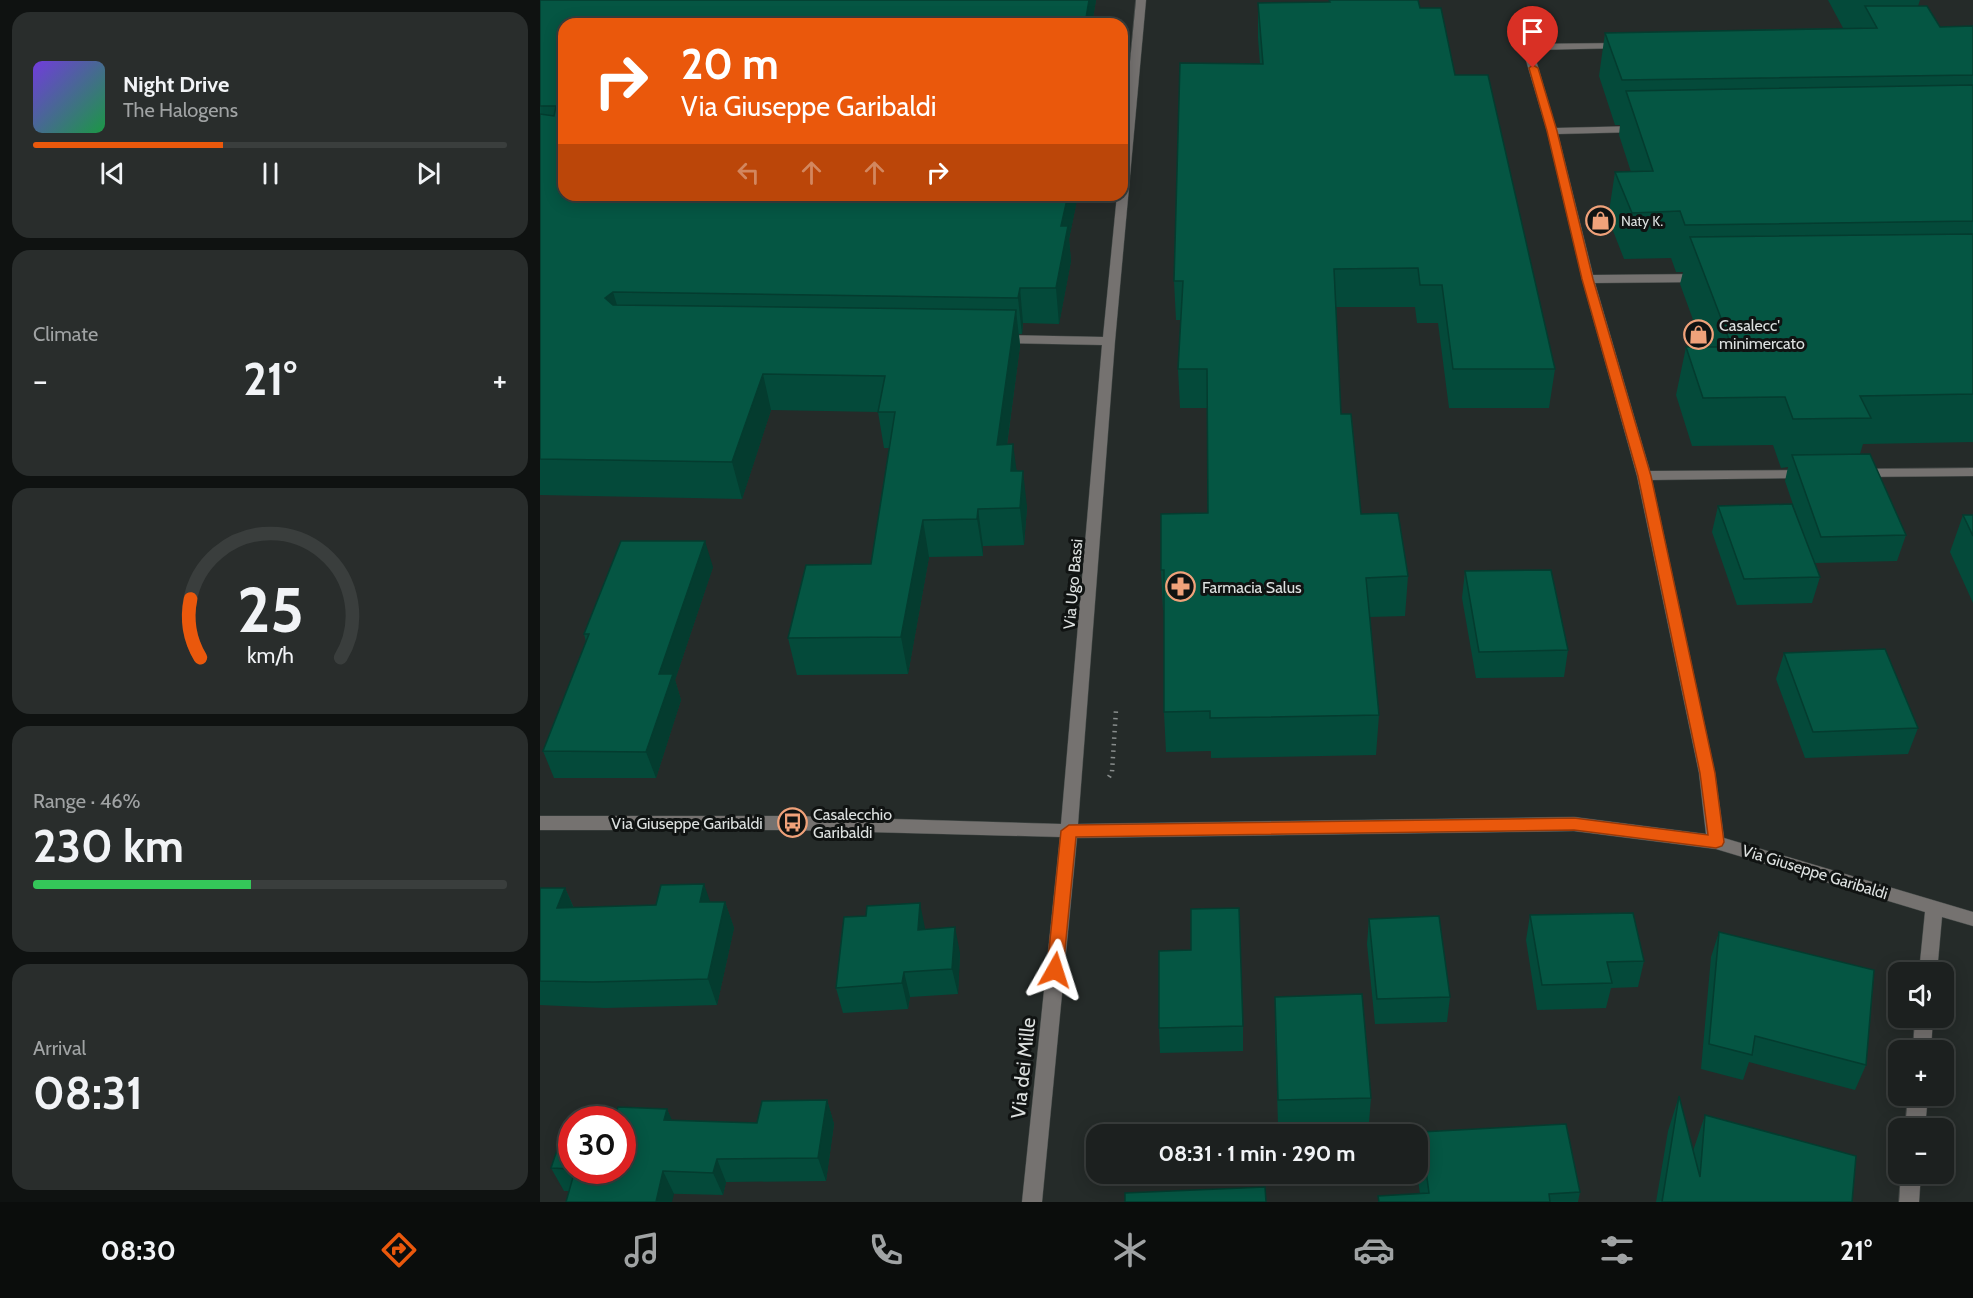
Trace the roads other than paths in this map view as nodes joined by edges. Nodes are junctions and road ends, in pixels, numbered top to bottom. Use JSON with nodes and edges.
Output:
{"nodes":[{"id":1,"x":1141,"y":0,"type":"edge"},
{"id":2,"x":1633,"y":46,"type":"edge"},
{"id":3,"x":1128,"y":120,"type":"edge"},
{"id":4,"x":1646,"y":129,"type":"edge"},
{"id":5,"x":1552,"y":131,"type":"junction"},
{"id":6,"x":1120,"y":201,"type":"edge"},
{"id":7,"x":1716,"y":278,"type":"edge"},
{"id":8,"x":1587,"y":279,"type":"junction"},
{"id":9,"x":991,"y":339,"type":"edge"},
{"id":10,"x":1109,"y":341,"type":"junction"},
{"id":11,"x":1973,"y":472,"type":"edge"},
{"id":12,"x":1844,"y":473,"type":"edge"},
{"id":13,"x":1820,"y":474,"type":"edge"},
{"id":14,"x":1644,"y":476,"type":"junction"},
{"id":15,"x":540,"y":823,"type":"edge"},
{"id":16,"x":1069,"y":831,"type":"junction"},
{"id":17,"x":1716,"y":842,"type":"junction"},
{"id":18,"x":1934,"y":908,"type":"junction"},
{"id":19,"x":1973,"y":920,"type":"edge"},
{"id":20,"x":1929,"y":962,"type":"edge"},
{"id":21,"x":1910,"y":1184,"type":"edge"},
{"id":22,"x":1032,"y":1202,"type":"edge"},
{"id":23,"x":1909,"y":1202,"type":"edge"}],
"edges":[{"from":1,"to":3,"type":"street","name":"Via Ugo Bassi"},
{"from":2,"to":5,"type":"street"},
{"from":4,"to":5,"type":"street"},
{"from":5,"to":8,"type":"street"},
{"from":6,"to":10,"type":"street","name":"Via Ugo Bassi"},
{"from":7,"to":8,"type":"street"},
{"from":8,"to":14,"type":"street"},
{"from":9,"to":10,"type":"street"},
{"from":10,"to":16,"type":"street","name":"Via Ugo Bassi"},
{"from":11,"to":12,"type":"street"},
{"from":13,"to":14,"type":"street"},
{"from":14,"to":17,"type":"street"},
{"from":15,"to":16,"type":"street","name":"Via Giuseppe Garibaldi"},
{"from":16,"to":17,"type":"street","name":"Via Giuseppe Garibaldi"},
{"from":16,"to":22,"type":"street","name":"Via dei Mille"},
{"from":17,"to":18,"type":"street","name":"Via Giuseppe Garibaldi"},
{"from":18,"to":19,"type":"street","name":"Via Giuseppe Garibaldi"},
{"from":18,"to":20,"type":"street"},
{"from":21,"to":23,"type":"street"}]}
